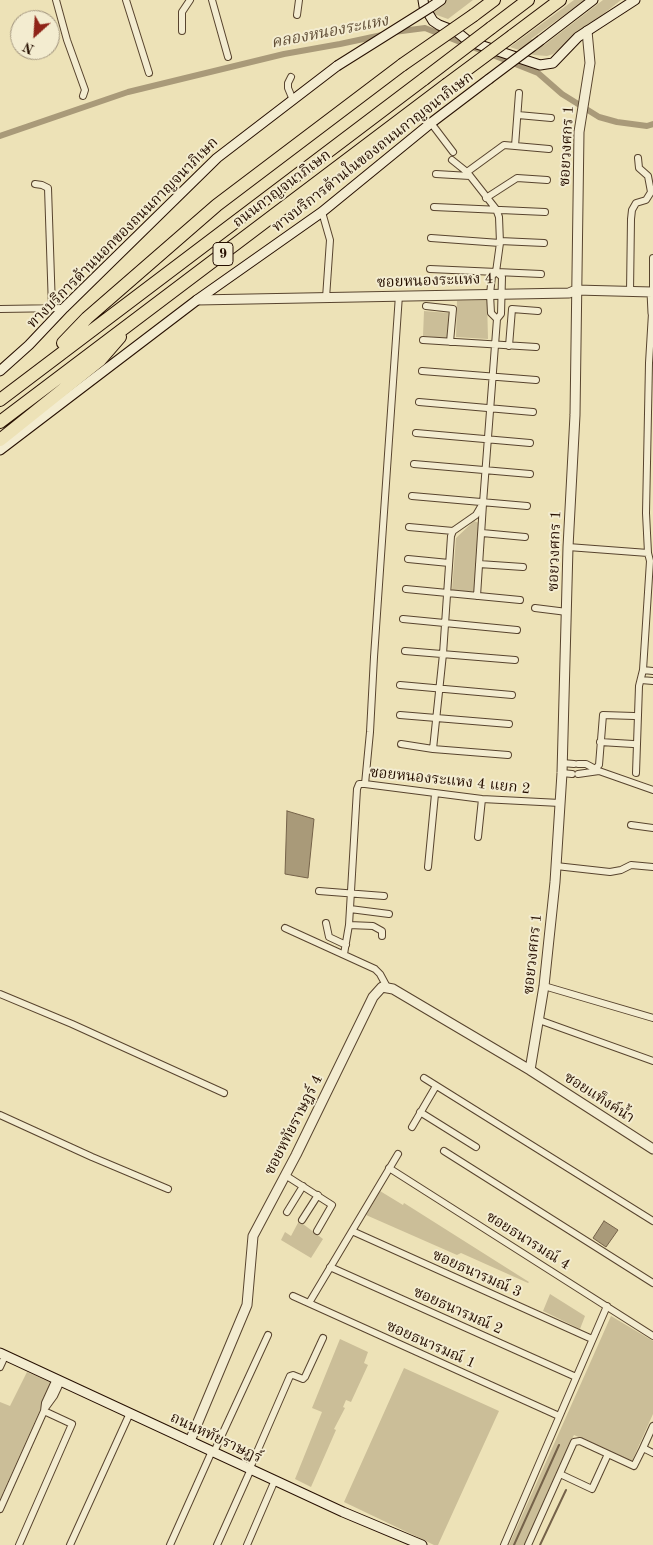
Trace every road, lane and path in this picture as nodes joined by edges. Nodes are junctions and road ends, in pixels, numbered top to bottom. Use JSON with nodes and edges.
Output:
{"nodes":[{"id":1,"x":56,"y":0,"type":"edge"},
{"id":2,"x":126,"y":0,"type":"edge"},
{"id":3,"x":190,"y":0,"type":"edge"},
{"id":4,"x":212,"y":0,"type":"edge"},
{"id":5,"x":299,"y":0,"type":"edge"},
{"id":6,"x":423,"y":0,"type":"edge"},
{"id":7,"x":441,"y":0,"type":"edge"},
{"id":8,"x":494,"y":0,"type":"edge"},
{"id":9,"x":528,"y":0,"type":"edge"},
{"id":10,"x":560,"y":0,"type":"edge"},
{"id":11,"x":593,"y":0,"type":"edge"},
{"id":12,"x":635,"y":0,"type":"edge"},
{"id":13,"x":296,"y":15,"type":"dead end"},
{"id":14,"x":182,"y":31,"type":"dead end"},
{"id":15,"x":587,"y":31,"type":"junction"},
{"id":16,"x":228,"y":57,"type":"dead end"},
{"id":17,"x":149,"y":73,"type":"dead end"},
{"id":18,"x":291,"y":77,"type":"dead end"},
{"id":19,"x":519,"y":93,"type":"dead end"},
{"id":20,"x":83,"y":96,"type":"dead end"},
{"id":21,"x":293,"y":100,"type":"junction"},
{"id":22,"x":518,"y":115,"type":"junction"},
{"id":23,"x":551,"y":118,"type":"dead end"},
{"id":24,"x":431,"y":123,"type":"junction"},
{"id":25,"x":516,"y":146,"type":"junction"},
{"id":26,"x":549,"y":149,"type":"dead end"},
{"id":27,"x":638,"y":158,"type":"dead end"},
{"id":28,"x":436,"y":174,"type":"dead end"},
{"id":29,"x":469,"y":174,"type":"junction"},
{"id":30,"x":546,"y":180,"type":"dead end"},
{"id":31,"x":35,"y":184,"type":"dead end"},
{"id":32,"x":486,"y":198,"type":"junction"},
{"id":33,"x":434,"y":207,"type":"dead end"},
{"id":34,"x":496,"y":209,"type":"junction"},
{"id":35,"x":322,"y":212,"type":"junction"},
{"id":36,"x":545,"y":212,"type":"dead end"},
{"id":37,"x":431,"y":238,"type":"dead end"},
{"id":38,"x":500,"y":242,"type":"junction"},
{"id":39,"x":544,"y":243,"type":"dead end"},
{"id":40,"x":653,"y":258,"type":"edge"},
{"id":41,"x":430,"y":269,"type":"dead end"},
{"id":42,"x":496,"y":272,"type":"junction"},
{"id":43,"x":541,"y":274,"type":"dead end"},
{"id":44,"x":576,"y":290,"type":"junction"},
{"id":45,"x":630,"y":292,"type":"junction"},
{"id":46,"x":652,"y":292,"type":"edge"},
{"id":47,"x":502,"y":293,"type":"junction"},
{"id":48,"x":490,"y":294,"type":"junction"},
{"id":49,"x":399,"y":295,"type":"junction"},
{"id":50,"x":326,"y":298,"type":"junction"},
{"id":51,"x":197,"y":300,"type":"junction"},
{"id":52,"x":0,"y":302,"type":"edge"},
{"id":53,"x":426,"y":306,"type":"dead end"},
{"id":54,"x":52,"y":308,"type":"junction"},
{"id":55,"x":64,"y":308,"type":"junction"},
{"id":56,"x":0,"y":309,"type":"edge"},
{"id":57,"x":538,"y":311,"type":"dead end"},
{"id":58,"x":653,"y":313,"type":"edge"},
{"id":59,"x":497,"y":319,"type":"junction"},
{"id":60,"x":128,"y":325,"type":"junction"},
{"id":61,"x":423,"y":340,"type":"dead end"},
{"id":62,"x":450,"y":342,"type":"junction"},
{"id":63,"x":495,"y":344,"type":"junction"},
{"id":64,"x":509,"y":346,"type":"junction"},
{"id":65,"x":536,"y":347,"type":"dead end"},
{"id":66,"x":37,"y":370,"type":"junction"},
{"id":67,"x":0,"y":371,"type":"edge"},
{"id":68,"x":422,"y":371,"type":"dead end"},
{"id":69,"x":493,"y":376,"type":"junction"},
{"id":70,"x":536,"y":380,"type":"dead end"},
{"id":71,"x":0,"y":400,"type":"edge"},
{"id":72,"x":419,"y":402,"type":"dead end"},
{"id":73,"x":490,"y":408,"type":"junction"},
{"id":74,"x":533,"y":412,"type":"dead end"},
{"id":75,"x":0,"y":422,"type":"edge"},
{"id":76,"x":416,"y":433,"type":"dead end"},
{"id":77,"x":0,"y":440,"type":"edge"},
{"id":78,"x":488,"y":440,"type":"junction"},
{"id":79,"x":530,"y":443,"type":"dead end"},
{"id":80,"x":0,"y":450,"type":"edge"},
{"id":81,"x":414,"y":464,"type":"dead end"},
{"id":82,"x":485,"y":470,"type":"junction"},
{"id":83,"x":530,"y":474,"type":"dead end"},
{"id":84,"x":412,"y":496,"type":"dead end"},
{"id":85,"x":483,"y":503,"type":"junction"},
{"id":86,"x":527,"y":506,"type":"dead end"},
{"id":87,"x":409,"y":528,"type":"dead end"},
{"id":88,"x":453,"y":531,"type":"junction"},
{"id":89,"x":482,"y":533,"type":"junction"},
{"id":90,"x":525,"y":537,"type":"dead end"},
{"id":91,"x":568,"y":547,"type":"junction"},
{"id":92,"x":648,"y":554,"type":"junction"},
{"id":93,"x":408,"y":558,"type":"dead end"},
{"id":94,"x":652,"y":561,"type":"edge"},
{"id":95,"x":449,"y":563,"type":"junction"},
{"id":96,"x":479,"y":564,"type":"junction"},
{"id":97,"x":523,"y":567,"type":"dead end"},
{"id":98,"x":406,"y":589,"type":"dead end"},
{"id":99,"x":447,"y":593,"type":"junction"},
{"id":100,"x":477,"y":596,"type":"junction"},
{"id":101,"x":520,"y":600,"type":"dead end"},
{"id":102,"x":535,"y":608,"type":"dead end"},
{"id":103,"x":567,"y":612,"type":"junction"},
{"id":104,"x":403,"y":619,"type":"dead end"},
{"id":105,"x":445,"y":624,"type":"junction"},
{"id":106,"x":516,"y":630,"type":"dead end"},
{"id":107,"x":405,"y":651,"type":"dead end"},
{"id":108,"x":443,"y":654,"type":"junction"},
{"id":109,"x":515,"y":660,"type":"dead end"},
{"id":110,"x":643,"y":670,"type":"junction"},
{"id":111,"x":653,"y":671,"type":"edge"},
{"id":112,"x":641,"y":680,"type":"junction"},
{"id":113,"x":653,"y":681,"type":"edge"},
{"id":114,"x":400,"y":685,"type":"dead end"},
{"id":115,"x":438,"y":688,"type":"junction"},
{"id":116,"x":512,"y":695,"type":"dead end"},
{"id":117,"x":400,"y":715,"type":"dead end"},
{"id":118,"x":634,"y":716,"type":"dead end"},
{"id":119,"x":435,"y":719,"type":"junction"},
{"id":120,"x":509,"y":724,"type":"dead end"},
{"id":121,"x":600,"y":742,"type":"junction"},
{"id":122,"x":401,"y":744,"type":"dead end"},
{"id":123,"x":633,"y":744,"type":"dead end"},
{"id":124,"x":433,"y":749,"type":"junction"},
{"id":125,"x":508,"y":755,"type":"dead end"},
{"id":126,"x":597,"y":770,"type":"junction"},
{"id":127,"x":569,"y":771,"type":"junction"},
{"id":128,"x":636,"y":773,"type":"dead end"},
{"id":129,"x":365,"y":784,"type":"junction"},
{"id":130,"x":653,"y":790,"type":"edge"},
{"id":131,"x":435,"y":794,"type":"junction"},
{"id":132,"x":482,"y":799,"type":"junction"},
{"id":133,"x":560,"y":803,"type":"junction"},
{"id":134,"x":631,"y":825,"type":"dead end"},
{"id":135,"x":653,"y":828,"type":"edge"},
{"id":136,"x":478,"y":837,"type":"dead end"},
{"id":137,"x":556,"y":866,"type":"junction"},
{"id":138,"x":428,"y":867,"type":"dead end"},
{"id":139,"x":653,"y":867,"type":"edge"},
{"id":140,"x":319,"y":891,"type":"dead end"},
{"id":141,"x":350,"y":895,"type":"junction"},
{"id":142,"x":384,"y":896,"type":"dead end"},
{"id":143,"x":350,"y":909,"type":"junction"},
{"id":144,"x":389,"y":914,"type":"dead end"},
{"id":145,"x":326,"y":922,"type":"dead end"},
{"id":146,"x":349,"y":925,"type":"junction"},
{"id":147,"x":285,"y":928,"type":"dead end"},
{"id":148,"x":382,"y":936,"type":"dead end"},
{"id":149,"x":346,"y":945,"type":"junction"},
{"id":150,"x":344,"y":954,"type":"junction"},
{"id":151,"x":544,"y":986,"type":"junction"},
{"id":152,"x":387,"y":987,"type":"junction"},
{"id":153,"x":0,"y":994,"type":"edge"},
{"id":154,"x":653,"y":1018,"type":"edge"},
{"id":155,"x":539,"y":1020,"type":"junction"},
{"id":156,"x":653,"y":1061,"type":"edge"},
{"id":157,"x":530,"y":1070,"type":"junction"},
{"id":158,"x":424,"y":1078,"type":"dead end"},
{"id":159,"x":436,"y":1086,"type":"junction"},
{"id":160,"x":224,"y":1093,"type":"dead end"},
{"id":161,"x":420,"y":1112,"type":"junction"},
{"id":162,"x":0,"y":1115,"type":"edge"},
{"id":163,"x":412,"y":1127,"type":"dead end"},
{"id":164,"x":476,"y":1148,"type":"dead end"},
{"id":165,"x":653,"y":1149,"type":"edge"},
{"id":166,"x":444,"y":1151,"type":"dead end"},
{"id":167,"x":398,"y":1154,"type":"dead end"},
{"id":168,"x":389,"y":1168,"type":"junction"},
{"id":169,"x":285,"y":1175,"type":"junction"},
{"id":170,"x":303,"y":1186,"type":"junction"},
{"id":171,"x":168,"y":1189,"type":"dead end"},
{"id":172,"x":318,"y":1195,"type":"junction"},
{"id":173,"x":286,"y":1212,"type":"dead end"},
{"id":174,"x":302,"y":1220,"type":"dead end"},
{"id":175,"x":653,"y":1221,"type":"edge"},
{"id":176,"x":317,"y":1231,"type":"dead end"},
{"id":177,"x":352,"y":1231,"type":"junction"},
{"id":178,"x":330,"y":1267,"type":"junction"},
{"id":179,"x":653,"y":1283,"type":"edge"},
{"id":180,"x":292,"y":1296,"type":"dead end"},
{"id":181,"x":309,"y":1303,"type":"junction"},
{"id":182,"x":607,"y":1306,"type":"junction"},
{"id":183,"x":268,"y":1335,"type":"dead end"},
{"id":184,"x":653,"y":1336,"type":"edge"},
{"id":185,"x":323,"y":1338,"type":"dead end"},
{"id":186,"x":592,"y":1339,"type":"junction"},
{"id":187,"x":3,"y":1354,"type":"edge"},
{"id":188,"x":0,"y":1367,"type":"edge"},
{"id":189,"x":576,"y":1377,"type":"junction"},
{"id":190,"x":58,"y":1380,"type":"junction"},
{"id":191,"x":45,"y":1409,"type":"junction"},
{"id":192,"x":130,"y":1413,"type":"junction"},
{"id":193,"x":559,"y":1416,"type":"junction"},
{"id":194,"x":653,"y":1426,"type":"edge"},
{"id":195,"x":190,"y":1441,"type":"junction"},
{"id":196,"x":643,"y":1448,"type":"junction"},
{"id":197,"x":213,"y":1451,"type":"junction"},
{"id":198,"x":653,"y":1453,"type":"edge"},
{"id":199,"x":608,"y":1454,"type":"junction"},
{"id":200,"x":250,"y":1469,"type":"junction"},
{"id":201,"x":560,"y":1474,"type":"junction"},
{"id":202,"x":276,"y":1480,"type":"junction"},
{"id":203,"x":0,"y":1509,"type":"edge"},
{"id":204,"x":418,"y":1544,"type":"edge"},
{"id":205,"x":19,"y":1545,"type":"edge"},
{"id":206,"x":70,"y":1545,"type":"edge"},
{"id":207,"x":170,"y":1545,"type":"edge"},
{"id":208,"x":217,"y":1545,"type":"edge"},
{"id":209,"x":247,"y":1545,"type":"edge"},
{"id":210,"x":502,"y":1545,"type":"edge"},
{"id":211,"x":528,"y":1545,"type":"edge"}],
"edges":[{"from":1,"to":20,"type":"street"},
{"from":2,"to":17,"type":"street"},
{"from":3,"to":14,"type":"street"},
{"from":4,"to":16,"type":"street"},
{"from":5,"to":13,"type":"street"},
{"from":6,"to":15,"type":"street"},
{"from":7,"to":21,"type":"street","name":"ทางบริการด้านนอกของถนนกาญจนาภิเษก","bridge":true},
{"from":8,"to":66,"type":"highway","bridge":true},
{"from":9,"to":66,"type":"highway","name":"ถนนกาญจนาภิเษก","number":"9","bridge":true},
{"from":10,"to":60,"type":"highway","name":"ถนนกาญจนาภิเษก","number":"9","bridge":true},
{"from":11,"to":24,"type":"street","name":"ทางบริการด้านในของถนนกาญจนาภิเษก","bridge":true},
{"from":12,"to":15,"type":"street"},
{"from":15,"to":44,"type":"street","name":"ซอยวงศกร 1"},
{"from":18,"to":21,"type":"street"},
{"from":19,"to":22,"type":"street"},
{"from":21,"to":55,"type":"street","name":"ทางบริการด้านนอกของถนนกาญจนาภิเษก"},
{"from":22,"to":23,"type":"street"},
{"from":22,"to":25,"type":"street"},
{"from":24,"to":29,"type":"street"},
{"from":24,"to":35,"type":"street","name":"ทางบริการด้านในของถนนกาญจนาภิเษก"},
{"from":25,"to":26,"type":"street"},
{"from":25,"to":29,"type":"street"},
{"from":27,"to":45,"type":"street"},
{"from":28,"to":29,"type":"street"},
{"from":29,"to":32,"type":"street"},
{"from":30,"to":32,"type":"street"},
{"from":31,"to":54,"type":"street"},
{"from":32,"to":34,"type":"street"},
{"from":33,"to":34,"type":"street"},
{"from":34,"to":36,"type":"street"},
{"from":34,"to":38,"type":"street"},
{"from":35,"to":50,"type":"street"},
{"from":35,"to":51,"type":"street","name":"ทางบริการด้านในของถนนกาญจนาภิเษก"},
{"from":37,"to":38,"type":"street"},
{"from":38,"to":39,"type":"street"},
{"from":38,"to":42,"type":"street"},
{"from":40,"to":46,"type":"street"},
{"from":41,"to":42,"type":"street"},
{"from":42,"to":43,"type":"street"},
{"from":42,"to":47,"type":"street"},
{"from":42,"to":48,"type":"street"},
{"from":44,"to":45,"type":"street","name":"ซอยหนองระแหง 4"},
{"from":44,"to":47,"type":"street","name":"ซอยหนองระแหง 4"},
{"from":44,"to":91,"type":"street","name":"ซอยวงศกร 1"},
{"from":45,"to":46,"type":"street","name":"ซอยหนองระแหง 4"},
{"from":46,"to":58,"type":"street"},
{"from":47,"to":48,"type":"street","name":"ซอยหนองระแหง 4"},
{"from":47,"to":59,"type":"street"},
{"from":48,"to":49,"type":"street","name":"ซอยหนองระแหง 4"},
{"from":48,"to":59,"type":"street"},
{"from":49,"to":50,"type":"street","name":"ซอยหนองระแหง 4"},
{"from":49,"to":129,"type":"street"},
{"from":50,"to":51,"type":"street","name":"ซอยหนองระแหง 4"},
{"from":51,"to":80,"type":"street","name":"ทางบริการด้านในของถนนกาญจนาภิเษก"},
{"from":52,"to":56,"type":"street"},
{"from":53,"to":62,"type":"street"},
{"from":54,"to":55,"type":"street"},
{"from":54,"to":56,"type":"street"},
{"from":55,"to":67,"type":"street","name":"ทางบริการด้านนอกของถนนกาญจนาภิเษก"},
{"from":57,"to":64,"type":"street"},
{"from":58,"to":92,"type":"street"},
{"from":59,"to":63,"type":"street"},
{"from":60,"to":75,"type":"highway","name":"ถนนกาญจนาภิเษก","number":"9"},
{"from":60,"to":77,"type":"highway"},
{"from":61,"to":62,"type":"street"},
{"from":62,"to":63,"type":"street"},
{"from":63,"to":64,"type":"street"},
{"from":63,"to":69,"type":"street"},
{"from":64,"to":65,"type":"street"},
{"from":66,"to":71,"type":"highway","name":"ถนนกาญจนาภิเษก","number":"9"},
{"from":68,"to":69,"type":"street"},
{"from":69,"to":70,"type":"street"},
{"from":69,"to":73,"type":"street"},
{"from":72,"to":73,"type":"street"},
{"from":73,"to":74,"type":"street"},
{"from":73,"to":78,"type":"street"},
{"from":76,"to":78,"type":"street"},
{"from":78,"to":79,"type":"street"},
{"from":78,"to":82,"type":"street"},
{"from":81,"to":82,"type":"street"},
{"from":82,"to":83,"type":"street"},
{"from":82,"to":85,"type":"street"},
{"from":84,"to":85,"type":"street"},
{"from":85,"to":86,"type":"street"},
{"from":85,"to":88,"type":"street"},
{"from":85,"to":89,"type":"street"},
{"from":87,"to":88,"type":"street"},
{"from":88,"to":95,"type":"street"},
{"from":89,"to":90,"type":"street"},
{"from":89,"to":96,"type":"street"},
{"from":91,"to":92,"type":"street"},
{"from":91,"to":103,"type":"street","name":"ซอยวงศกร 1"},
{"from":92,"to":94,"type":"street"},
{"from":93,"to":95,"type":"street"},
{"from":94,"to":110,"type":"street"},
{"from":95,"to":99,"type":"street"},
{"from":96,"to":97,"type":"street"},
{"from":96,"to":100,"type":"street"},
{"from":98,"to":99,"type":"street"},
{"from":99,"to":100,"type":"street"},
{"from":99,"to":105,"type":"street"},
{"from":100,"to":101,"type":"street"},
{"from":102,"to":103,"type":"street"},
{"from":103,"to":127,"type":"street","name":"ซอยวงศกร 1"},
{"from":104,"to":105,"type":"street"},
{"from":105,"to":106,"type":"street"},
{"from":105,"to":108,"type":"street"},
{"from":107,"to":108,"type":"street"},
{"from":108,"to":109,"type":"street"},
{"from":108,"to":115,"type":"street"},
{"from":110,"to":111,"type":"street"},
{"from":110,"to":112,"type":"street"},
{"from":112,"to":113,"type":"street"},
{"from":112,"to":128,"type":"street"},
{"from":114,"to":115,"type":"street"},
{"from":115,"to":116,"type":"street"},
{"from":115,"to":119,"type":"street"},
{"from":117,"to":119,"type":"street"},
{"from":118,"to":121,"type":"street"},
{"from":119,"to":120,"type":"street"},
{"from":119,"to":124,"type":"street"},
{"from":121,"to":123,"type":"street"},
{"from":121,"to":126,"type":"street"},
{"from":122,"to":124,"type":"street"},
{"from":124,"to":125,"type":"street"},
{"from":126,"to":127,"type":"street"},
{"from":126,"to":127,"type":"street"},
{"from":126,"to":130,"type":"street"},
{"from":127,"to":133,"type":"street","name":"ซอยวงศกร 1"},
{"from":129,"to":131,"type":"street","name":"ซอยหนองระแหง 4 แยก 2"},
{"from":129,"to":141,"type":"street","name":"ซอยหนองระแหง 4 แยก 2"},
{"from":131,"to":132,"type":"street","name":"ซอยหนองระแหง 4 แยก 2"},
{"from":131,"to":138,"type":"street"},
{"from":132,"to":133,"type":"street","name":"ซอยหนองระแหง 4 แยก 2"},
{"from":132,"to":136,"type":"street"},
{"from":133,"to":137,"type":"street","name":"ซอยวงศกร 1"},
{"from":134,"to":135,"type":"street"},
{"from":137,"to":139,"type":"street"},
{"from":137,"to":151,"type":"street","name":"ซอยวงศกร 1"},
{"from":140,"to":141,"type":"street"},
{"from":141,"to":142,"type":"street"},
{"from":141,"to":143,"type":"street","name":"ซอยหนองระแหง 4 แยก 2"},
{"from":143,"to":144,"type":"street"},
{"from":143,"to":146,"type":"street","name":"ซอยหนองระแหง 4 แยก 2"},
{"from":145,"to":149,"type":"street"},
{"from":146,"to":148,"type":"street"},
{"from":146,"to":149,"type":"street","name":"ซอยหนองระแหง 4 แยก 2"},
{"from":147,"to":150,"type":"street"},
{"from":149,"to":150,"type":"street","name":"ซอยหนองระแหง 4 แยก 2"},
{"from":150,"to":152,"type":"street"},
{"from":151,"to":154,"type":"street"},
{"from":151,"to":155,"type":"street","name":"ซอยวงศกร 1"},
{"from":152,"to":157,"type":"street"},
{"from":152,"to":169,"type":"street","name":"ซอยหทัยราษฎร์ 4"},
{"from":153,"to":160,"type":"street"},
{"from":155,"to":156,"type":"street"},
{"from":155,"to":157,"type":"street","name":"ซอยวงศกร 1"},
{"from":157,"to":165,"type":"street","name":"ซอยแท็งค์น้ำ"},
{"from":158,"to":159,"type":"street"},
{"from":159,"to":161,"type":"street"},
{"from":159,"to":175,"type":"street"},
{"from":161,"to":163,"type":"street"},
{"from":161,"to":164,"type":"street"},
{"from":162,"to":171,"type":"street"},
{"from":166,"to":179,"type":"street"},
{"from":167,"to":168,"type":"street"},
{"from":168,"to":177,"type":"street"},
{"from":168,"to":182,"type":"street","name":"ซอยธนารมณ์ 4"},
{"from":169,"to":170,"type":"street"},
{"from":169,"to":195,"type":"street","name":"ซอยหทัยราษฎร์ 4"},
{"from":170,"to":172,"type":"street"},
{"from":170,"to":173,"type":"street"},
{"from":172,"to":174,"type":"street"},
{"from":172,"to":176,"type":"street"},
{"from":177,"to":178,"type":"street"},
{"from":177,"to":186,"type":"street","name":"ซอยธนารมณ์ 3"},
{"from":178,"to":181,"type":"street"},
{"from":178,"to":189,"type":"street","name":"ซอยธนารมณ์ 2"},
{"from":180,"to":181,"type":"street","name":"ซอยธนารมณ์ 1"},
{"from":181,"to":193,"type":"street","name":"ซอยธนารมณ์ 1"},
{"from":182,"to":184,"type":"street","name":"ซอยธนารมณ์ 4"},
{"from":182,"to":186,"type":"street"},
{"from":183,"to":197,"type":"street"},
{"from":185,"to":200,"type":"street"},
{"from":186,"to":189,"type":"street"},
{"from":187,"to":188,"type":"street"},
{"from":187,"to":190,"type":"street","name":"ถนนหทัยราษฎร์"},
{"from":189,"to":193,"type":"street"},
{"from":190,"to":191,"type":"street"},
{"from":190,"to":192,"type":"street","name":"ถนนหทัยราษฎร์"},
{"from":191,"to":203,"type":"street"},
{"from":191,"to":205,"type":"street"},
{"from":192,"to":195,"type":"street","name":"ถนนหทัยราษฎร์"},
{"from":192,"to":206,"type":"street"},
{"from":193,"to":210,"type":"street"},
{"from":194,"to":196,"type":"street"},
{"from":195,"to":197,"type":"street","name":"ถนนหทัยราษฎร์"},
{"from":196,"to":198,"type":"street"},
{"from":196,"to":199,"type":"street"},
{"from":197,"to":200,"type":"street","name":"ถนนหทัยราษฎร์"},
{"from":197,"to":207,"type":"street"},
{"from":199,"to":201,"type":"street"},
{"from":199,"to":201,"type":"street"},
{"from":200,"to":202,"type":"street","name":"ถนนหทัยราษฎร์"},
{"from":200,"to":208,"type":"street"},
{"from":201,"to":211,"type":"street"},
{"from":202,"to":204,"type":"street","name":"ถนนหทัยราษฎร์"},
{"from":202,"to":209,"type":"street"}]}
